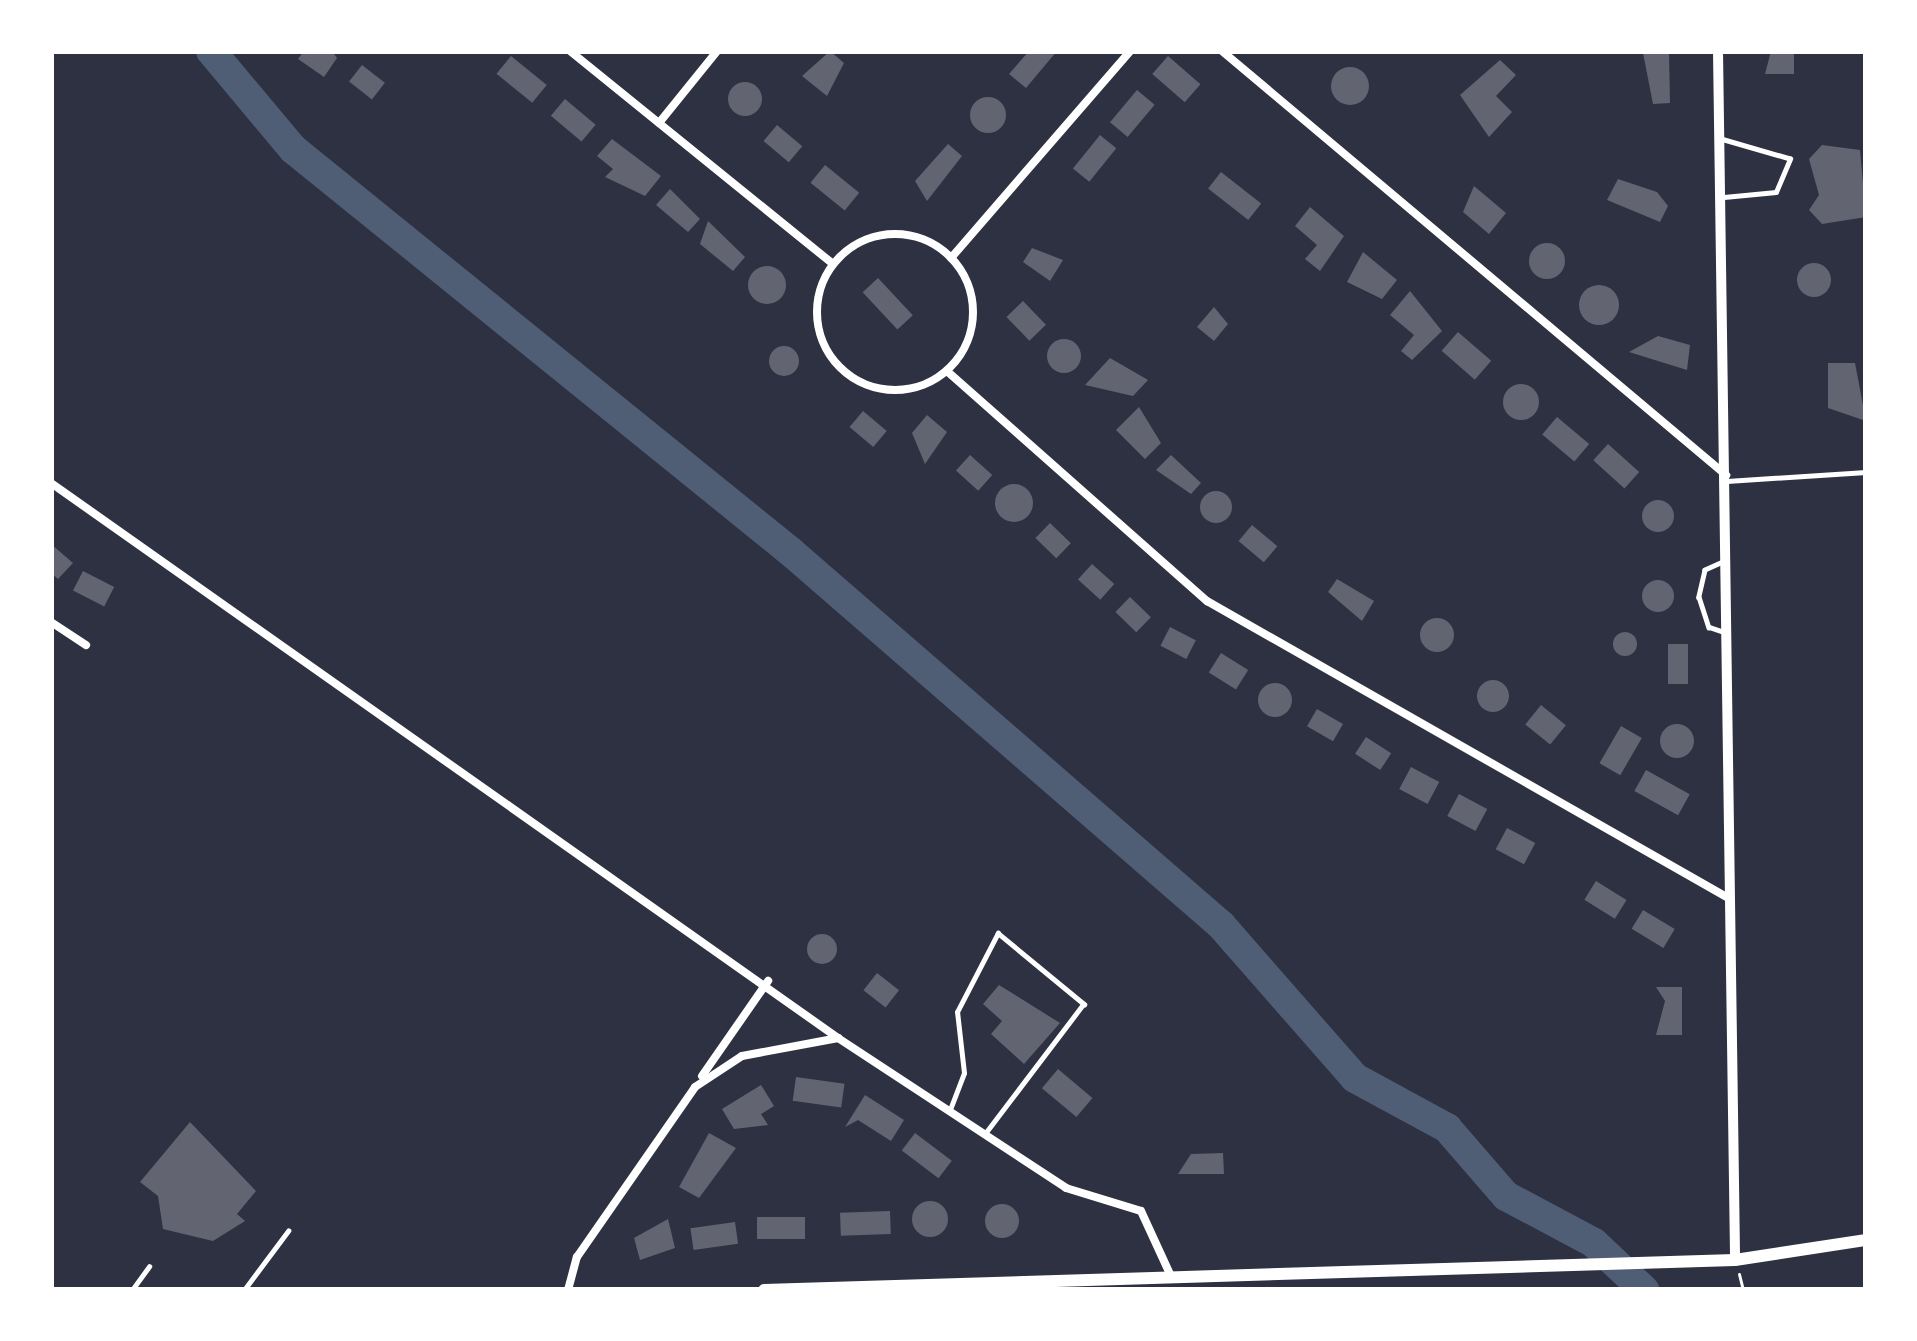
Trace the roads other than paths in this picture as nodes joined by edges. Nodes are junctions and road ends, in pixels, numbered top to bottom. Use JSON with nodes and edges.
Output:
{"nodes":[{"id":1,"x":570,"y":51,"type":"edge"},
{"id":2,"x":717,"y":51,"type":"edge"},
{"id":3,"x":1130,"y":51,"type":"edge"},
{"id":4,"x":1222,"y":51,"type":"edge"},
{"id":5,"x":1718,"y":51,"type":"edge"},
{"id":6,"x":659,"y":123,"type":"junction"},
{"id":7,"x":1722,"y":140,"type":"junction"},
{"id":8,"x":1724,"y":197,"type":"junction"},
{"id":9,"x":951,"y":258,"type":"junction"},
{"id":10,"x":833,"y":263,"type":"junction"},
{"id":11,"x":948,"y":372,"type":"junction"},
{"id":12,"x":1866,"y":472,"type":"edge"},
{"id":13,"x":1727,"y":478,"type":"junction"},
{"id":14,"x":51,"y":483,"type":"edge"},
{"id":15,"x":1727,"y":561,"type":"junction"},
{"id":16,"x":51,"y":622,"type":"edge"},
{"id":17,"x":1726,"y":633,"type":"junction"},
{"id":18,"x":86,"y":645,"type":"dead end"},
{"id":19,"x":1730,"y":899,"type":"junction"},
{"id":20,"x":769,"y":981,"type":"junction"},
{"id":21,"x":838,"y":1037,"type":"junction"},
{"id":22,"x":694,"y":1087,"type":"junction"},
{"id":23,"x":951,"y":1107,"type":"junction"},
{"id":24,"x":987,"y":1132,"type":"junction"},
{"id":25,"x":288,"y":1231,"type":"dead end"},
{"id":26,"x":1866,"y":1240,"type":"edge"},
{"id":27,"x":1735,"y":1260,"type":"junction"},
{"id":28,"x":149,"y":1267,"type":"dead end"},
{"id":29,"x":1268,"y":1271,"type":"junction"},
{"id":30,"x":1170,"y":1274,"type":"junction"},
{"id":31,"x":1056,"y":1276,"type":"junction"},
{"id":32,"x":810,"y":1288,"type":"edge"},
{"id":33,"x":132,"y":1290,"type":"edge"},
{"id":34,"x":244,"y":1290,"type":"edge"},
{"id":35,"x":568,"y":1290,"type":"edge"},
{"id":36,"x":764,"y":1290,"type":"edge"},
{"id":37,"x":1046,"y":1290,"type":"edge"},
{"id":38,"x":1272,"y":1290,"type":"edge"}],
"edges":[{"from":1,"to":6,"type":"street"},
{"from":2,"to":6,"type":"street"},
{"from":3,"to":9,"type":"street"},
{"from":4,"to":13,"type":"street"},
{"from":5,"to":7,"type":"street"},
{"from":6,"to":10,"type":"street"},
{"from":7,"to":8,"type":"street"},
{"from":7,"to":8,"type":"lane"},
{"from":8,"to":13,"type":"street"},
{"from":9,"to":10,"type":"street"},
{"from":9,"to":11,"type":"street"},
{"from":10,"to":11,"type":"street"},
{"from":11,"to":19,"type":"street"},
{"from":12,"to":13,"type":"lane"},
{"from":13,"to":15,"type":"street"},
{"from":14,"to":20,"type":"street"},
{"from":15,"to":17,"type":"street"},
{"from":15,"to":17,"type":"lane"},
{"from":16,"to":18,"type":"street"},
{"from":17,"to":19,"type":"street"},
{"from":19,"to":27,"type":"street"},
{"from":20,"to":21,"type":"street"},
{"from":20,"to":22,"type":"street"},
{"from":21,"to":22,"type":"street"},
{"from":21,"to":23,"type":"street"},
{"from":22,"to":35,"type":"street"},
{"from":23,"to":24,"type":"street"},
{"from":23,"to":24,"type":"lane"},
{"from":24,"to":30,"type":"street"},
{"from":25,"to":34,"type":"lane"},
{"from":26,"to":27,"type":"main road"},
{"from":27,"to":29,"type":"main road"},
{"from":28,"to":33,"type":"lane"},
{"from":29,"to":30,"type":"main road"},
{"from":29,"to":38,"type":"street"},
{"from":30,"to":31,"type":"main road"},
{"from":31,"to":32,"type":"main road"},
{"from":31,"to":37,"type":"street"},
{"from":32,"to":36,"type":"main road"}]}
